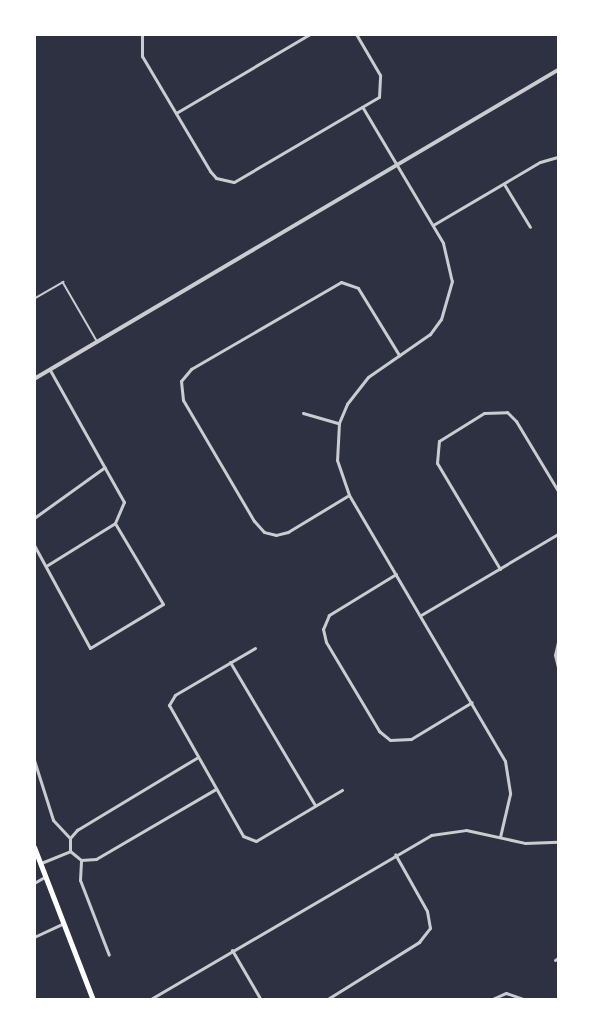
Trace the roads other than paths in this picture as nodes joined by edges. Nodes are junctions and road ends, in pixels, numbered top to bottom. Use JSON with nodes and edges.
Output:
{"nodes":[{"id":1,"x":310,"y":34,"type":"edge"},
{"id":2,"x":356,"y":34,"type":"edge"},
{"id":3,"x":140,"y":36,"type":"edge"},
{"id":4,"x":558,"y":70,"type":"edge"},
{"id":5,"x":363,"y":108,"type":"junction"},
{"id":6,"x":176,"y":113,"type":"junction"},
{"id":7,"x":558,"y":157,"type":"edge"},
{"id":8,"x":398,"y":165,"type":"junction"},
{"id":9,"x":504,"y":184,"type":"junction"},
{"id":10,"x":433,"y":225,"type":"junction"},
{"id":11,"x":530,"y":227,"type":"dead end"},
{"id":12,"x":34,"y":299,"type":"edge"},
{"id":13,"x":97,"y":342,"type":"junction"},
{"id":14,"x":400,"y":356,"type":"junction"},
{"id":15,"x":50,"y":370,"type":"junction"},
{"id":16,"x":34,"y":379,"type":"edge"},
{"id":17,"x":303,"y":413,"type":"dead end"},
{"id":18,"x":339,"y":423,"type":"junction"},
{"id":19,"x":105,"y":466,"type":"junction"},
{"id":20,"x":558,"y":491,"type":"edge"},
{"id":21,"x":349,"y":495,"type":"junction"},
{"id":22,"x":34,"y":518,"type":"edge"},
{"id":23,"x":115,"y":523,"type":"junction"},
{"id":24,"x":558,"y":534,"type":"edge"},
{"id":25,"x":34,"y":544,"type":"edge"},
{"id":26,"x":46,"y":566,"type":"junction"},
{"id":27,"x":500,"y":569,"type":"junction"},
{"id":28,"x":396,"y":574,"type":"junction"},
{"id":29,"x":421,"y":615,"type":"junction"},
{"id":30,"x":558,"y":642,"type":"edge"},
{"id":31,"x":255,"y":648,"type":"dead end"},
{"id":32,"x":230,"y":662,"type":"junction"},
{"id":33,"x":558,"y":667,"type":"edge"},
{"id":34,"x":472,"y":702,"type":"junction"},
{"id":35,"x":198,"y":757,"type":"junction"},
{"id":36,"x":34,"y":760,"type":"edge"},
{"id":37,"x":216,"y":789,"type":"junction"},
{"id":38,"x":342,"y":790,"type":"dead end"},
{"id":39,"x":315,"y":805,"type":"junction"},
{"id":40,"x":500,"y":837,"type":"junction"},
{"id":41,"x":70,"y":838,"type":"junction"},
{"id":42,"x":558,"y":842,"type":"edge"},
{"id":43,"x":34,"y":847,"type":"edge"},
{"id":44,"x":70,"y":851,"type":"junction"},
{"id":45,"x":395,"y":854,"type":"junction"},
{"id":46,"x":81,"y":860,"type":"junction"},
{"id":47,"x":40,"y":863,"type":"junction"},
{"id":48,"x":46,"y":876,"type":"junction"},
{"id":49,"x":34,"y":883,"type":"edge"},
{"id":50,"x":64,"y":923,"type":"junction"},
{"id":51,"x":34,"y":937,"type":"edge"},
{"id":52,"x":232,"y":950,"type":"junction"},
{"id":53,"x":108,"y":955,"type":"dead end"},
{"id":54,"x":93,"y":999,"type":"edge"},
{"id":55,"x":149,"y":999,"type":"edge"},
{"id":56,"x":261,"y":999,"type":"edge"},
{"id":57,"x":326,"y":999,"type":"edge"},
{"id":58,"x":490,"y":999,"type":"edge"},
{"id":59,"x":526,"y":999,"type":"edge"}],
"edges":[{"from":1,"to":6,"type":"street"},
{"from":2,"to":5,"type":"street"},
{"from":3,"to":6,"type":"street"},
{"from":4,"to":8,"type":"street"},
{"from":5,"to":6,"type":"street"},
{"from":5,"to":8,"type":"street"},
{"from":7,"to":9,"type":"street"},
{"from":8,"to":10,"type":"street"},
{"from":8,"to":13,"type":"street"},
{"from":9,"to":10,"type":"street"},
{"from":9,"to":11,"type":"street"},
{"from":10,"to":14,"type":"street"},
{"from":12,"to":13,"type":"lane"},
{"from":13,"to":15,"type":"street"},
{"from":14,"to":18,"type":"street"},
{"from":14,"to":21,"type":"street"},
{"from":15,"to":16,"type":"street"},
{"from":15,"to":19,"type":"street"},
{"from":17,"to":18,"type":"street"},
{"from":18,"to":21,"type":"street"},
{"from":19,"to":22,"type":"street"},
{"from":19,"to":23,"type":"street"},
{"from":20,"to":27,"type":"street"},
{"from":21,"to":28,"type":"street"},
{"from":23,"to":26,"type":"street"},
{"from":23,"to":26,"type":"street"},
{"from":24,"to":27,"type":"street"},
{"from":25,"to":26,"type":"street"},
{"from":27,"to":29,"type":"street"},
{"from":28,"to":29,"type":"street"},
{"from":28,"to":34,"type":"street"},
{"from":29,"to":34,"type":"street"},
{"from":30,"to":33,"type":"street"},
{"from":31,"to":32,"type":"street"},
{"from":32,"to":35,"type":"street"},
{"from":32,"to":39,"type":"street"},
{"from":34,"to":40,"type":"street"},
{"from":35,"to":37,"type":"street"},
{"from":35,"to":41,"type":"street"},
{"from":36,"to":41,"type":"street"},
{"from":37,"to":39,"type":"street"},
{"from":37,"to":46,"type":"street"},
{"from":38,"to":39,"type":"street"},
{"from":40,"to":42,"type":"street"},
{"from":40,"to":45,"type":"street"},
{"from":41,"to":44,"type":"street"},
{"from":43,"to":47,"type":"main road"},
{"from":44,"to":46,"type":"street"},
{"from":44,"to":47,"type":"street"},
{"from":45,"to":52,"type":"street"},
{"from":45,"to":57,"type":"street"},
{"from":46,"to":53,"type":"street"},
{"from":47,"to":48,"type":"main road"},
{"from":48,"to":49,"type":"street"},
{"from":48,"to":50,"type":"main road"},
{"from":50,"to":51,"type":"street"},
{"from":50,"to":54,"type":"main road"},
{"from":52,"to":55,"type":"street"},
{"from":52,"to":56,"type":"street"},
{"from":58,"to":59,"type":"street"}]}
